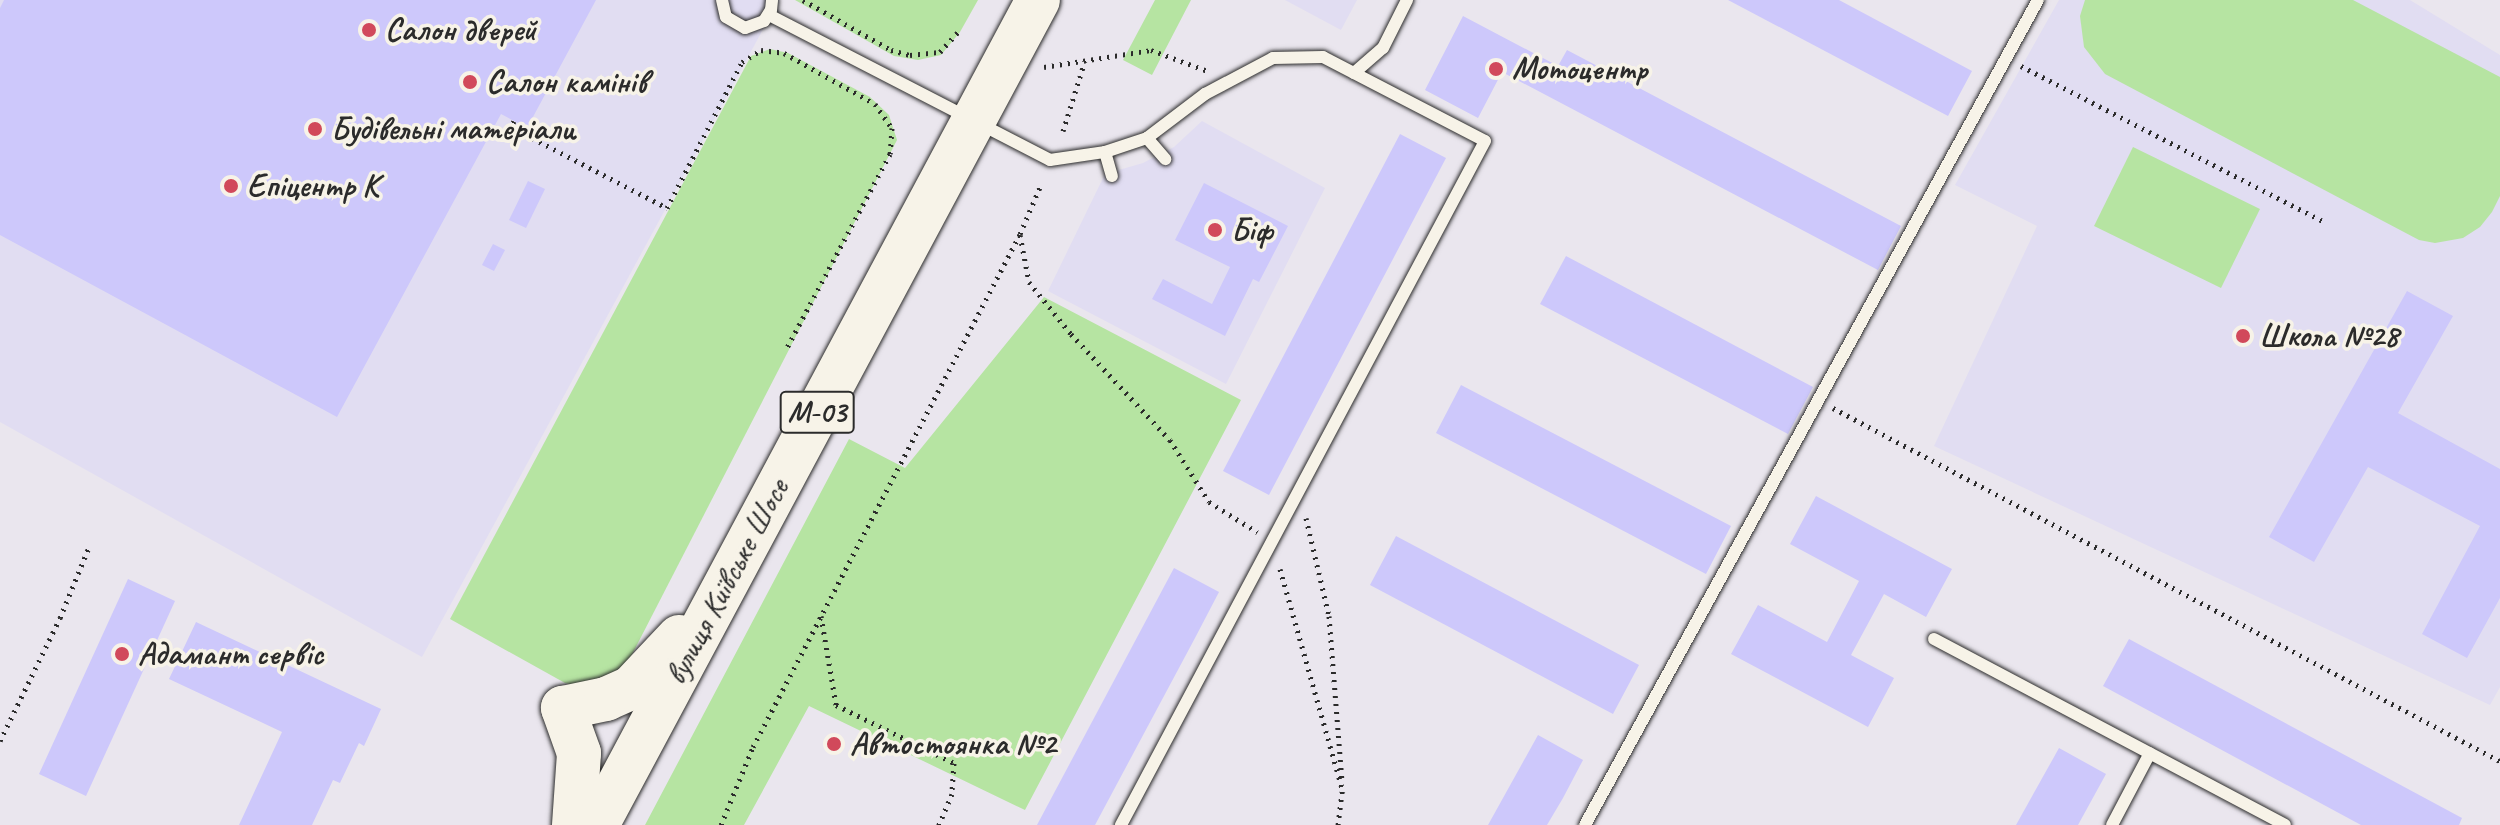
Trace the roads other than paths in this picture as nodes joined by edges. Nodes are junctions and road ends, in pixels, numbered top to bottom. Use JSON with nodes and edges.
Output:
{"nodes":[{"id":1,"x":722,"y":0,"type":"edge"},
{"id":2,"x":772,"y":0,"type":"edge"},
{"id":3,"x":1038,"y":0,"type":"edge"},
{"id":4,"x":1407,"y":0,"type":"edge"},
{"id":5,"x":2038,"y":0,"type":"edge"},
{"id":6,"x":769,"y":15,"type":"junction"},
{"id":7,"x":1354,"y":73,"type":"junction"},
{"id":8,"x":974,"y":119,"type":"junction"},
{"id":9,"x":1147,"y":138,"type":"junction"},
{"id":10,"x":1105,"y":152,"type":"junction"},
{"id":11,"x":1165,"y":159,"type":"dead end"},
{"id":12,"x":1112,"y":176,"type":"dead end"},
{"id":13,"x":743,"y":551,"type":"junction"},
{"id":14,"x":1934,"y":639,"type":"dead end"},
{"id":15,"x":2150,"y":753,"type":"junction"},
{"id":16,"x":574,"y":825,"type":"edge"},
{"id":17,"x":597,"y":825,"type":"edge"},
{"id":18,"x":1121,"y":825,"type":"edge"},
{"id":19,"x":1585,"y":825,"type":"edge"},
{"id":20,"x":2112,"y":825,"type":"edge"},
{"id":21,"x":2285,"y":825,"type":"edge"}],
"edges":[{"from":1,"to":6,"type":"lane"},
{"from":2,"to":6,"type":"lane"},
{"from":3,"to":8,"type":"highway","name":"вулиця Київське Шосе","number":"М-03"},
{"from":4,"to":7,"type":"lane"},
{"from":5,"to":19,"type":"lane"},
{"from":6,"to":8,"type":"lane"},
{"from":7,"to":9,"type":"lane"},
{"from":7,"to":18,"type":"lane"},
{"from":8,"to":10,"type":"lane"},
{"from":8,"to":13,"type":"highway","name":"вулиця Київське Шосе","number":"М-03"},
{"from":9,"to":10,"type":"lane"},
{"from":9,"to":11,"type":"lane"},
{"from":10,"to":12,"type":"lane"},
{"from":13,"to":16,"type":"highway"},
{"from":13,"to":17,"type":"highway","name":"вулиця Київське Шосе","number":"М-03"},
{"from":14,"to":15,"type":"lane"},
{"from":15,"to":20,"type":"lane"},
{"from":15,"to":21,"type":"lane"}]}
